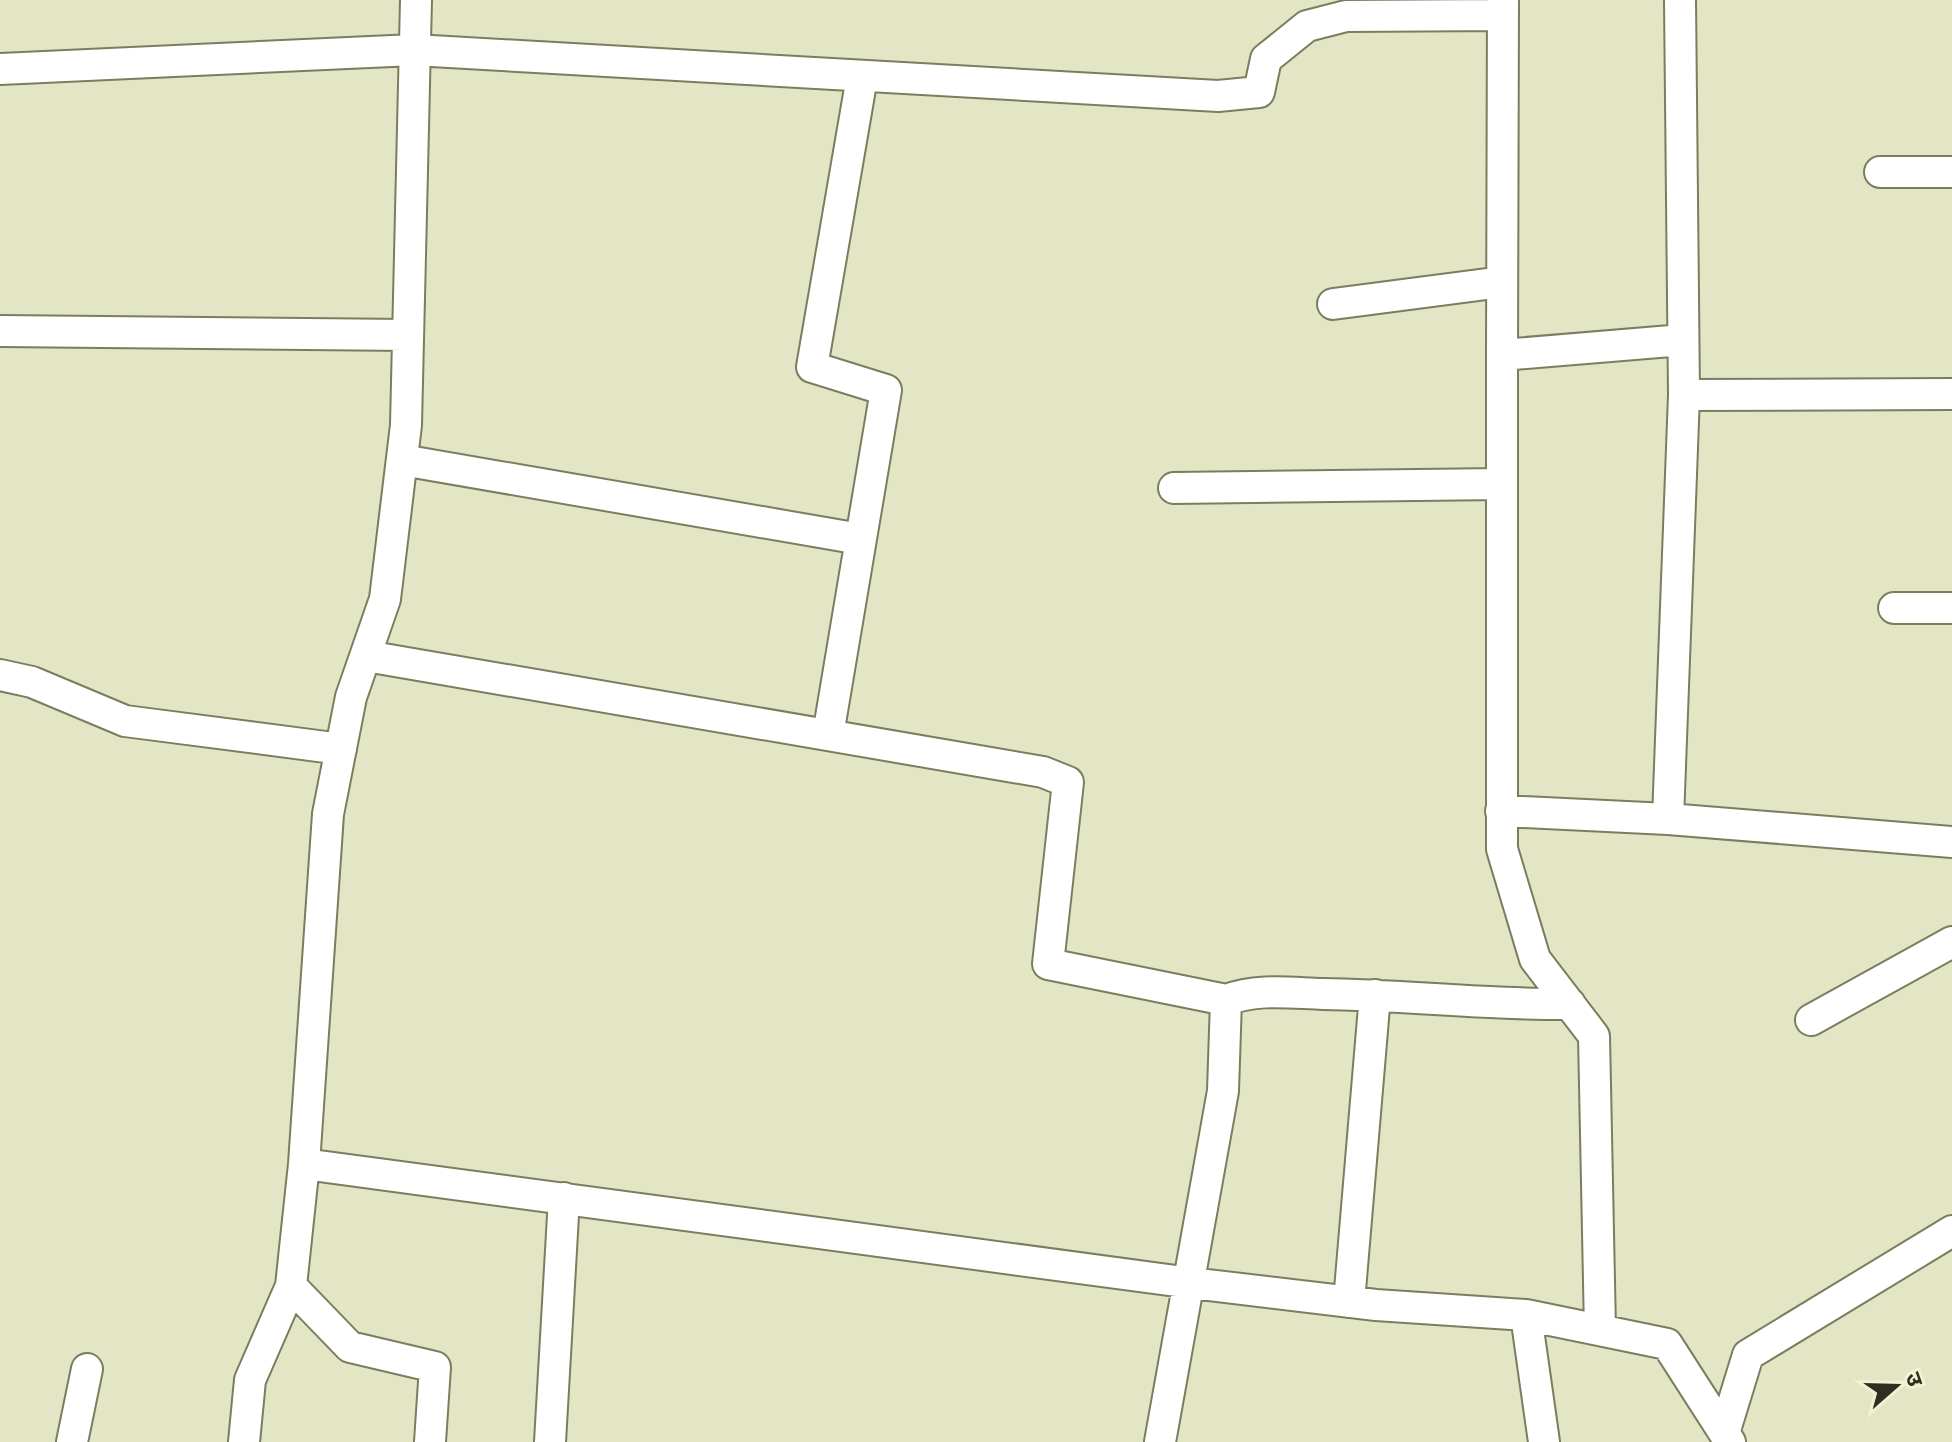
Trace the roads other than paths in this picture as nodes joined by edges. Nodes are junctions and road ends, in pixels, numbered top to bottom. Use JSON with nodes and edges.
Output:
{"nodes":[{"id":1,"x":416,"y":0,"type":"edge"},
{"id":2,"x":1680,"y":0,"type":"edge"},
{"id":3,"x":1503,"y":7,"type":"edge"},
{"id":4,"x":414,"y":50,"type":"junction"},
{"id":5,"x":0,"y":69,"type":"edge"},
{"id":6,"x":862,"y":77,"type":"junction"},
{"id":7,"x":1880,"y":172,"type":"dead end"},
{"id":8,"x":1952,"y":172,"type":"edge"},
{"id":9,"x":1502,"y":282,"type":"junction"},
{"id":10,"x":1333,"y":304,"type":"dead end"},
{"id":11,"x":14,"y":330,"type":"edge"},
{"id":12,"x":407,"y":335,"type":"junction"},
{"id":13,"x":1683,"y":340,"type":"junction"},
{"id":14,"x":0,"y":350,"type":"edge"},
{"id":15,"x":1502,"y":355,"type":"junction"},
{"id":16,"x":1952,"y":394,"type":"edge"},
{"id":17,"x":1684,"y":395,"type":"junction"},
{"id":18,"x":402,"y":460,"type":"junction"},
{"id":19,"x":1501,"y":484,"type":"junction"},
{"id":20,"x":1174,"y":488,"type":"dead end"},
{"id":21,"x":860,"y":539,"type":"junction"},
{"id":22,"x":1894,"y":608,"type":"dead end"},
{"id":23,"x":1952,"y":608,"type":"edge"},
{"id":24,"x":366,"y":656,"type":"junction"},
{"id":25,"x":0,"y":675,"type":"edge"},
{"id":26,"x":828,"y":735,"type":"junction"},
{"id":27,"x":341,"y":749,"type":"junction"},
{"id":28,"x":1501,"y":811,"type":"junction"},
{"id":29,"x":1668,"y":819,"type":"junction"},
{"id":30,"x":1952,"y":842,"type":"edge"},
{"id":31,"x":1952,"y":942,"type":"edge"},
{"id":32,"x":1375,"y":995,"type":"junction"},
{"id":33,"x":1226,"y":1000,"type":"junction"},
{"id":34,"x":1570,"y":1004,"type":"junction"},
{"id":35,"x":1811,"y":1020,"type":"dead end"},
{"id":36,"x":304,"y":1164,"type":"junction"},
{"id":37,"x":564,"y":1198,"type":"junction"},
{"id":38,"x":1952,"y":1231,"type":"edge"},
{"id":39,"x":1191,"y":1283,"type":"junction"},
{"id":40,"x":291,"y":1286,"type":"junction"},
{"id":41,"x":1349,"y":1302,"type":"junction"},
{"id":42,"x":1526,"y":1315,"type":"junction"},
{"id":43,"x":1600,"y":1330,"type":"junction"},
{"id":44,"x":87,"y":1369,"type":"dead end"},
{"id":45,"x":1728,"y":1436,"type":"edge"},
{"id":46,"x":72,"y":1442,"type":"edge"},
{"id":47,"x":244,"y":1442,"type":"edge"},
{"id":48,"x":430,"y":1442,"type":"edge"},
{"id":49,"x":550,"y":1442,"type":"edge"},
{"id":50,"x":1160,"y":1442,"type":"edge"},
{"id":51,"x":1544,"y":1442,"type":"edge"}],
"edges":[{"from":1,"to":4,"type":"street"},
{"from":2,"to":13,"type":"street"},
{"from":3,"to":6,"type":"street"},
{"from":3,"to":9,"type":"street"},
{"from":4,"to":5,"type":"street"},
{"from":4,"to":6,"type":"street"},
{"from":4,"to":12,"type":"street"},
{"from":6,"to":21,"type":"street"},
{"from":7,"to":8,"type":"street"},
{"from":9,"to":10,"type":"street"},
{"from":9,"to":15,"type":"street"},
{"from":11,"to":12,"type":"street"},
{"from":11,"to":14,"type":"street"},
{"from":12,"to":18,"type":"street"},
{"from":13,"to":15,"type":"street"},
{"from":13,"to":17,"type":"street"},
{"from":15,"to":19,"type":"street"},
{"from":16,"to":17,"type":"street"},
{"from":17,"to":29,"type":"street"},
{"from":18,"to":21,"type":"street"},
{"from":18,"to":24,"type":"street"},
{"from":19,"to":20,"type":"street"},
{"from":19,"to":28,"type":"street"},
{"from":21,"to":26,"type":"street"},
{"from":22,"to":23,"type":"street"},
{"from":24,"to":26,"type":"street"},
{"from":24,"to":27,"type":"street"},
{"from":25,"to":27,"type":"street"},
{"from":26,"to":33,"type":"street"},
{"from":27,"to":36,"type":"street"},
{"from":28,"to":29,"type":"street"},
{"from":28,"to":34,"type":"street"},
{"from":29,"to":30,"type":"street"},
{"from":31,"to":35,"type":"street"},
{"from":32,"to":33,"type":"street"},
{"from":32,"to":34,"type":"street"},
{"from":32,"to":41,"type":"street"},
{"from":33,"to":39,"type":"street"},
{"from":34,"to":43,"type":"street"},
{"from":36,"to":37,"type":"street"},
{"from":36,"to":40,"type":"street"},
{"from":37,"to":39,"type":"street"},
{"from":37,"to":49,"type":"street"},
{"from":38,"to":45,"type":"street"},
{"from":39,"to":41,"type":"street"},
{"from":39,"to":50,"type":"street"},
{"from":40,"to":47,"type":"street"},
{"from":40,"to":48,"type":"street"},
{"from":41,"to":42,"type":"street"},
{"from":42,"to":43,"type":"street"},
{"from":42,"to":51,"type":"street"},
{"from":43,"to":45,"type":"street"},
{"from":44,"to":46,"type":"street"}]}
